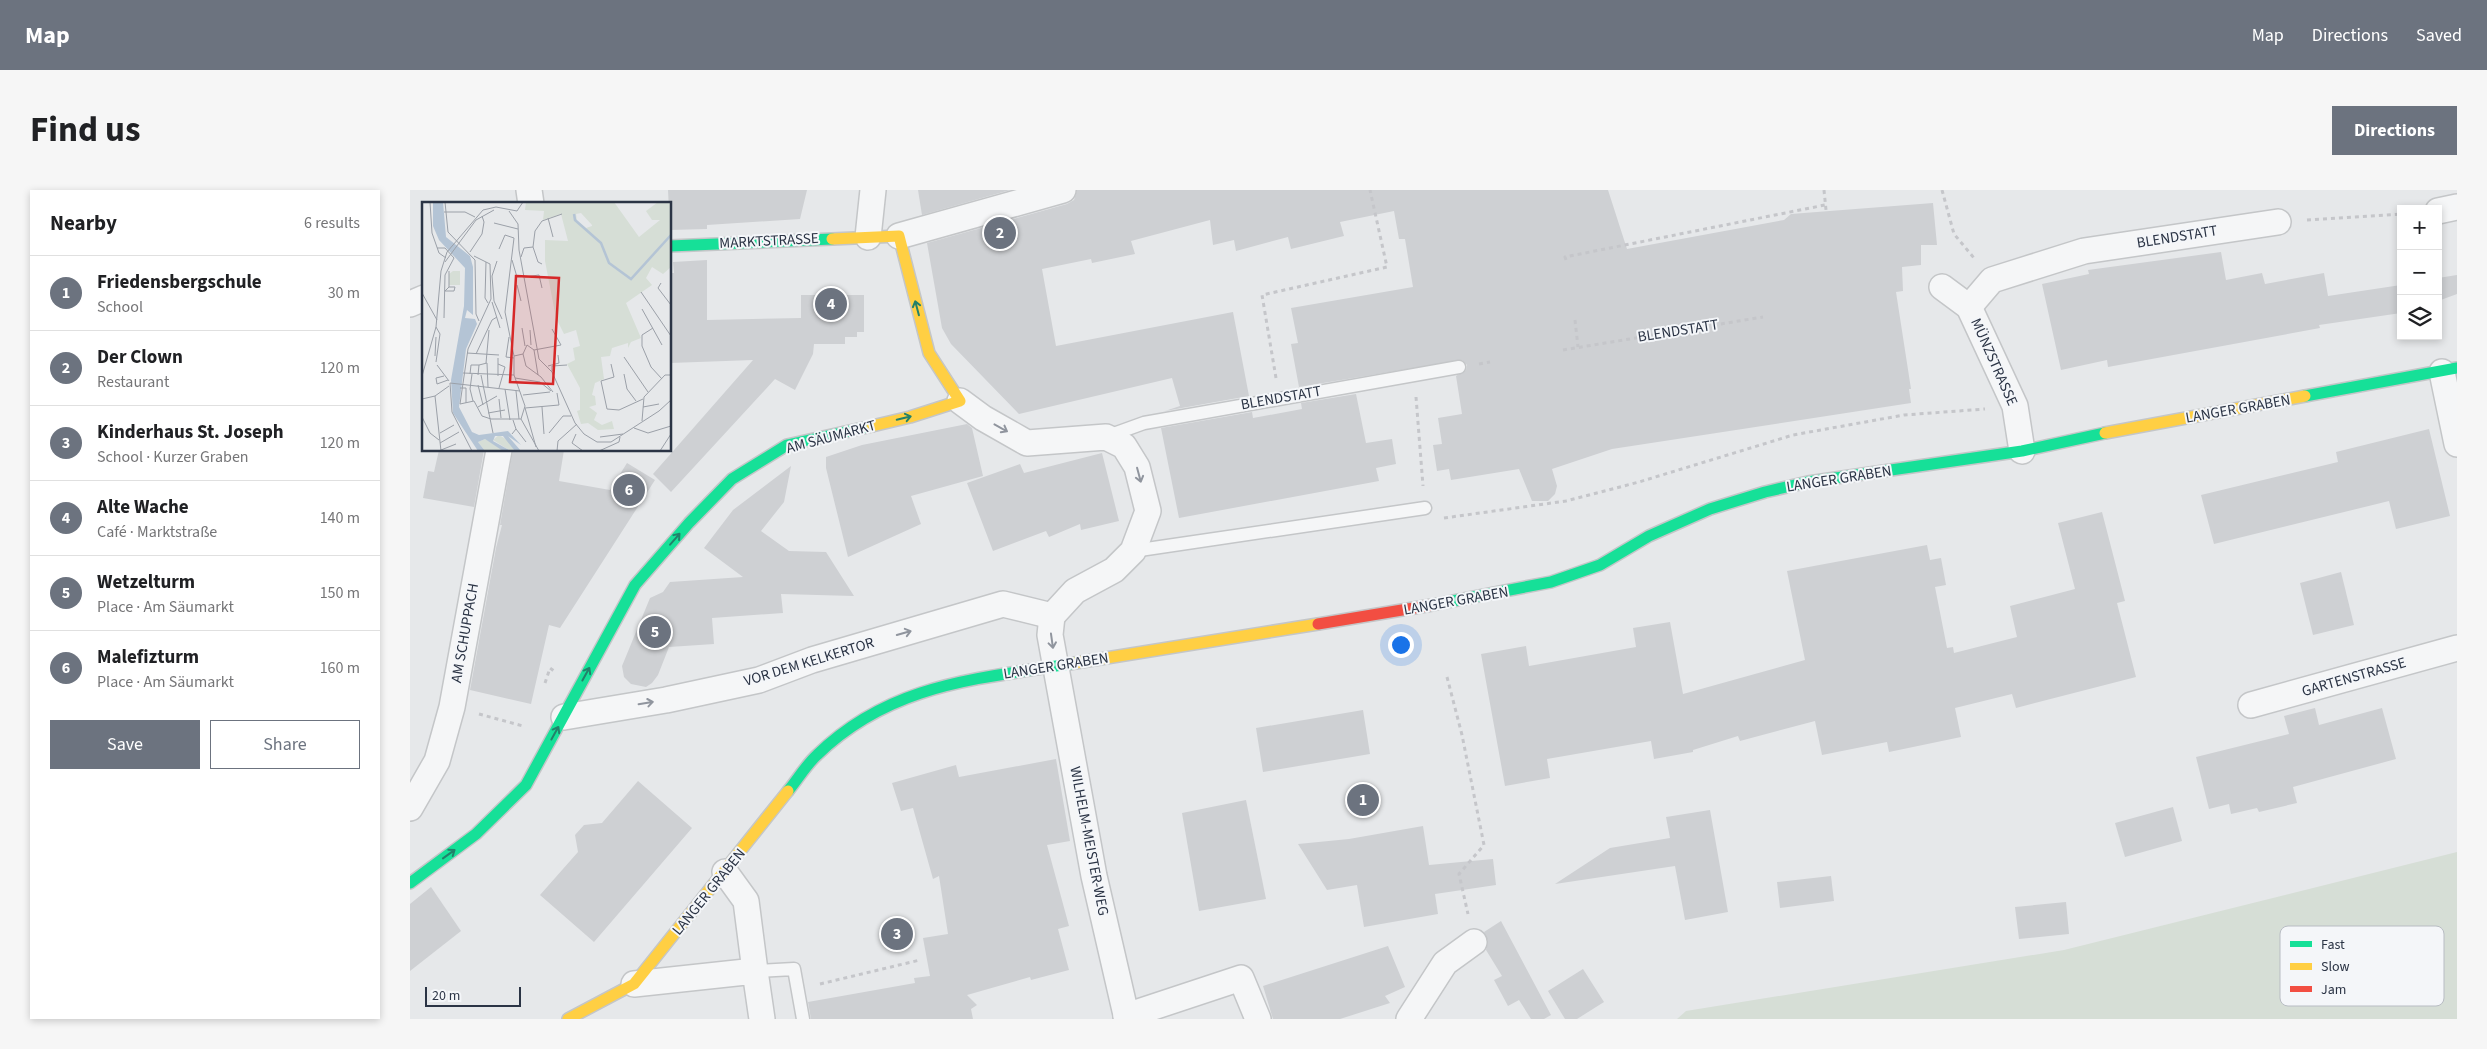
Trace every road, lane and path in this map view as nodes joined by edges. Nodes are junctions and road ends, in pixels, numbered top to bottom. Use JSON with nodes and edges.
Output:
{"nodes":[{"id":1,"x":873,"y":190,"type":"edge"},
{"id":2,"x":1063,"y":190,"type":"edge"},
{"id":3,"x":1370,"y":190,"type":"edge"},
{"id":4,"x":1824,"y":190,"type":"edge"},
{"id":5,"x":1942,"y":190,"type":"edge"},
{"id":6,"x":1825,"y":205,"type":"junction"},
{"id":7,"x":2457,"y":207,"type":"edge"},
{"id":8,"x":1826,"y":210,"type":"dead end"},
{"id":9,"x":2442,"y":210,"type":"edge"},
{"id":10,"x":2397,"y":214,"type":"edge"},
{"id":11,"x":2278,"y":222,"type":"joint"},
{"id":12,"x":899,"y":236,"type":"junction"},
{"id":13,"x":868,"y":237,"type":"junction"},
{"id":14,"x":671,"y":246,"type":"edge"},
{"id":15,"x":1566,"y":260,"type":"dead end"},
{"id":16,"x":1992,"y":280,"type":"junction"},
{"id":17,"x":1942,"y":287,"type":"dead end"},
{"id":18,"x":422,"y":299,"type":"edge"},
{"id":19,"x":410,"y":304,"type":"edge"},
{"id":20,"x":1969,"y":307,"type":"junction"},
{"id":21,"x":1763,"y":317,"type":"dead end"},
{"id":22,"x":1575,"y":320,"type":"dead end"},
{"id":23,"x":1578,"y":347,"type":"junction"},
{"id":24,"x":1563,"y":350,"type":"dead end"},
{"id":25,"x":1459,"y":367,"type":"dead end"},
{"id":26,"x":2449,"y":370,"type":"edge"},
{"id":27,"x":1414,"y":375,"type":"junction"},
{"id":28,"x":1279,"y":398,"type":"junction"},
{"id":29,"x":960,"y":401,"type":"junction"},
{"id":30,"x":2015,"y":406,"type":"junction"},
{"id":31,"x":1106,"y":437,"type":"junction"},
{"id":32,"x":2457,"y":444,"type":"edge"},
{"id":33,"x":499,"y":451,"type":"edge"},
{"id":34,"x":2022,"y":451,"type":"junction"},
{"id":35,"x":1425,"y":508,"type":"junction"},
{"id":36,"x":1133,"y":550,"type":"junction"},
{"id":37,"x":1052,"y":616,"type":"junction"},
{"id":38,"x":2457,"y":648,"type":"edge"},
{"id":39,"x":1056,"y":666,"type":"junction"},
{"id":40,"x":550,"y":668,"type":"dead end"},
{"id":41,"x":1447,"y":676,"type":"dead end"},
{"id":42,"x":544,"y":685,"type":"dead end"},
{"id":43,"x":2251,"y":705,"type":"dead end"},
{"id":44,"x":475,"y":713,"type":"dead end"},
{"id":45,"x":564,"y":717,"type":"junction"},
{"id":46,"x":530,"y":728,"type":"dead end"},
{"id":47,"x":410,"y":808,"type":"edge"},
{"id":48,"x":725,"y":872,"type":"junction"},
{"id":49,"x":410,"y":883,"type":"edge"},
{"id":50,"x":1474,"y":942,"type":"joint"},
{"id":51,"x":920,"y":960,"type":"dead end"},
{"id":52,"x":755,"y":972,"type":"junction"},
{"id":53,"x":634,"y":984,"type":"junction"},
{"id":54,"x":797,"y":987,"type":"junction"},
{"id":55,"x":1127,"y":1018,"type":"edge"},
{"id":56,"x":568,"y":1019,"type":"edge"},
{"id":57,"x":762,"y":1019,"type":"edge"},
{"id":58,"x":803,"y":1019,"type":"edge"},
{"id":59,"x":1258,"y":1019,"type":"edge"},
{"id":60,"x":1409,"y":1019,"type":"edge"}],
"edges":[{"from":1,"to":13,"type":"street"},
{"from":2,"to":12,"type":"street"},
{"from":3,"to":28,"type":"path"},
{"from":4,"to":6,"type":"path"},
{"from":5,"to":16,"type":"path"},
{"from":6,"to":8,"type":"path"},
{"from":6,"to":15,"type":"path"},
{"from":7,"to":9,"type":"street"},
{"from":10,"to":11,"type":"path"},
{"from":11,"to":16,"type":"street","name":"BLENDSTATT"},
{"from":12,"to":13,"type":"main road","name":"MARKTSTRASSE"},
{"from":29,"to":12,"type":"main road","one_way":true},
{"from":13,"to":14,"type":"main road","name":"MARKTSTRASSE"},
{"from":16,"to":20,"type":"street"},
{"from":17,"to":20,"type":"street","name":"MÜNZSTRASSE"},
{"from":18,"to":19,"type":"street"},
{"from":20,"to":30,"type":"street","name":"MÜNZSTRASSE"},
{"from":21,"to":23,"type":"path","name":"BLENDSTATT"},
{"from":22,"to":23,"type":"path"},
{"from":23,"to":24,"type":"path","name":"BLENDSTATT"},
{"from":25,"to":27,"type":"lane","name":"BLENDSTATT"},
{"from":26,"to":32,"type":"street"},
{"from":26,"to":34,"type":"main road","name":"LANGER GRABEN"},
{"from":27,"to":28,"type":"lane","name":"BLENDSTATT"},
{"from":27,"to":35,"type":"path"},
{"from":28,"to":31,"type":"lane","name":"BLENDSTATT"},
{"from":29,"to":31,"type":"street","name":"BLENDSTATT","one_way":true},
{"from":45,"to":29,"type":"main road","name":"AM SÄUMARKT","one_way":true},
{"from":30,"to":34,"type":"street","name":"MÜNZSTRASSE"},
{"from":30,"to":35,"type":"path"},
{"from":31,"to":36,"type":"street","one_way":true},
{"from":33,"to":47,"type":"street","name":"AM SCHUPPACH"},
{"from":34,"to":39,"type":"main road","name":"LANGER GRABEN"},
{"from":35,"to":36,"type":"lane"},
{"from":36,"to":37,"type":"street"},
{"from":37,"to":39,"type":"street","one_way":true},
{"from":45,"to":37,"type":"street","name":"VOR DEM KELKERTOR","one_way":true},
{"from":38,"to":43,"type":"street","name":"GARTENSTRASSE"},
{"from":39,"to":48,"type":"main road","name":"LANGER GRABEN"},
{"from":39,"to":55,"type":"street","name":"WILHELM-MEISTER-WEG"},
{"from":40,"to":42,"type":"path"},
{"from":41,"to":50,"type":"path"},
{"from":44,"to":46,"type":"path"},
{"from":49,"to":45,"type":"main road","name":"AM SÄUMARKT","one_way":true},
{"from":48,"to":52,"type":"street"},
{"from":48,"to":53,"type":"main road","name":"LANGER GRABEN"},
{"from":50,"to":60,"type":"street"},
{"from":51,"to":54,"type":"path"},
{"from":52,"to":53,"type":"street"},
{"from":52,"to":54,"type":"lane"},
{"from":52,"to":57,"type":"street"},
{"from":53,"to":56,"type":"main road","name":"LANGER GRABEN"},
{"from":54,"to":58,"type":"lane"},
{"from":55,"to":59,"type":"street","name":"WILHELM-MEISTER-WEG"}]}
